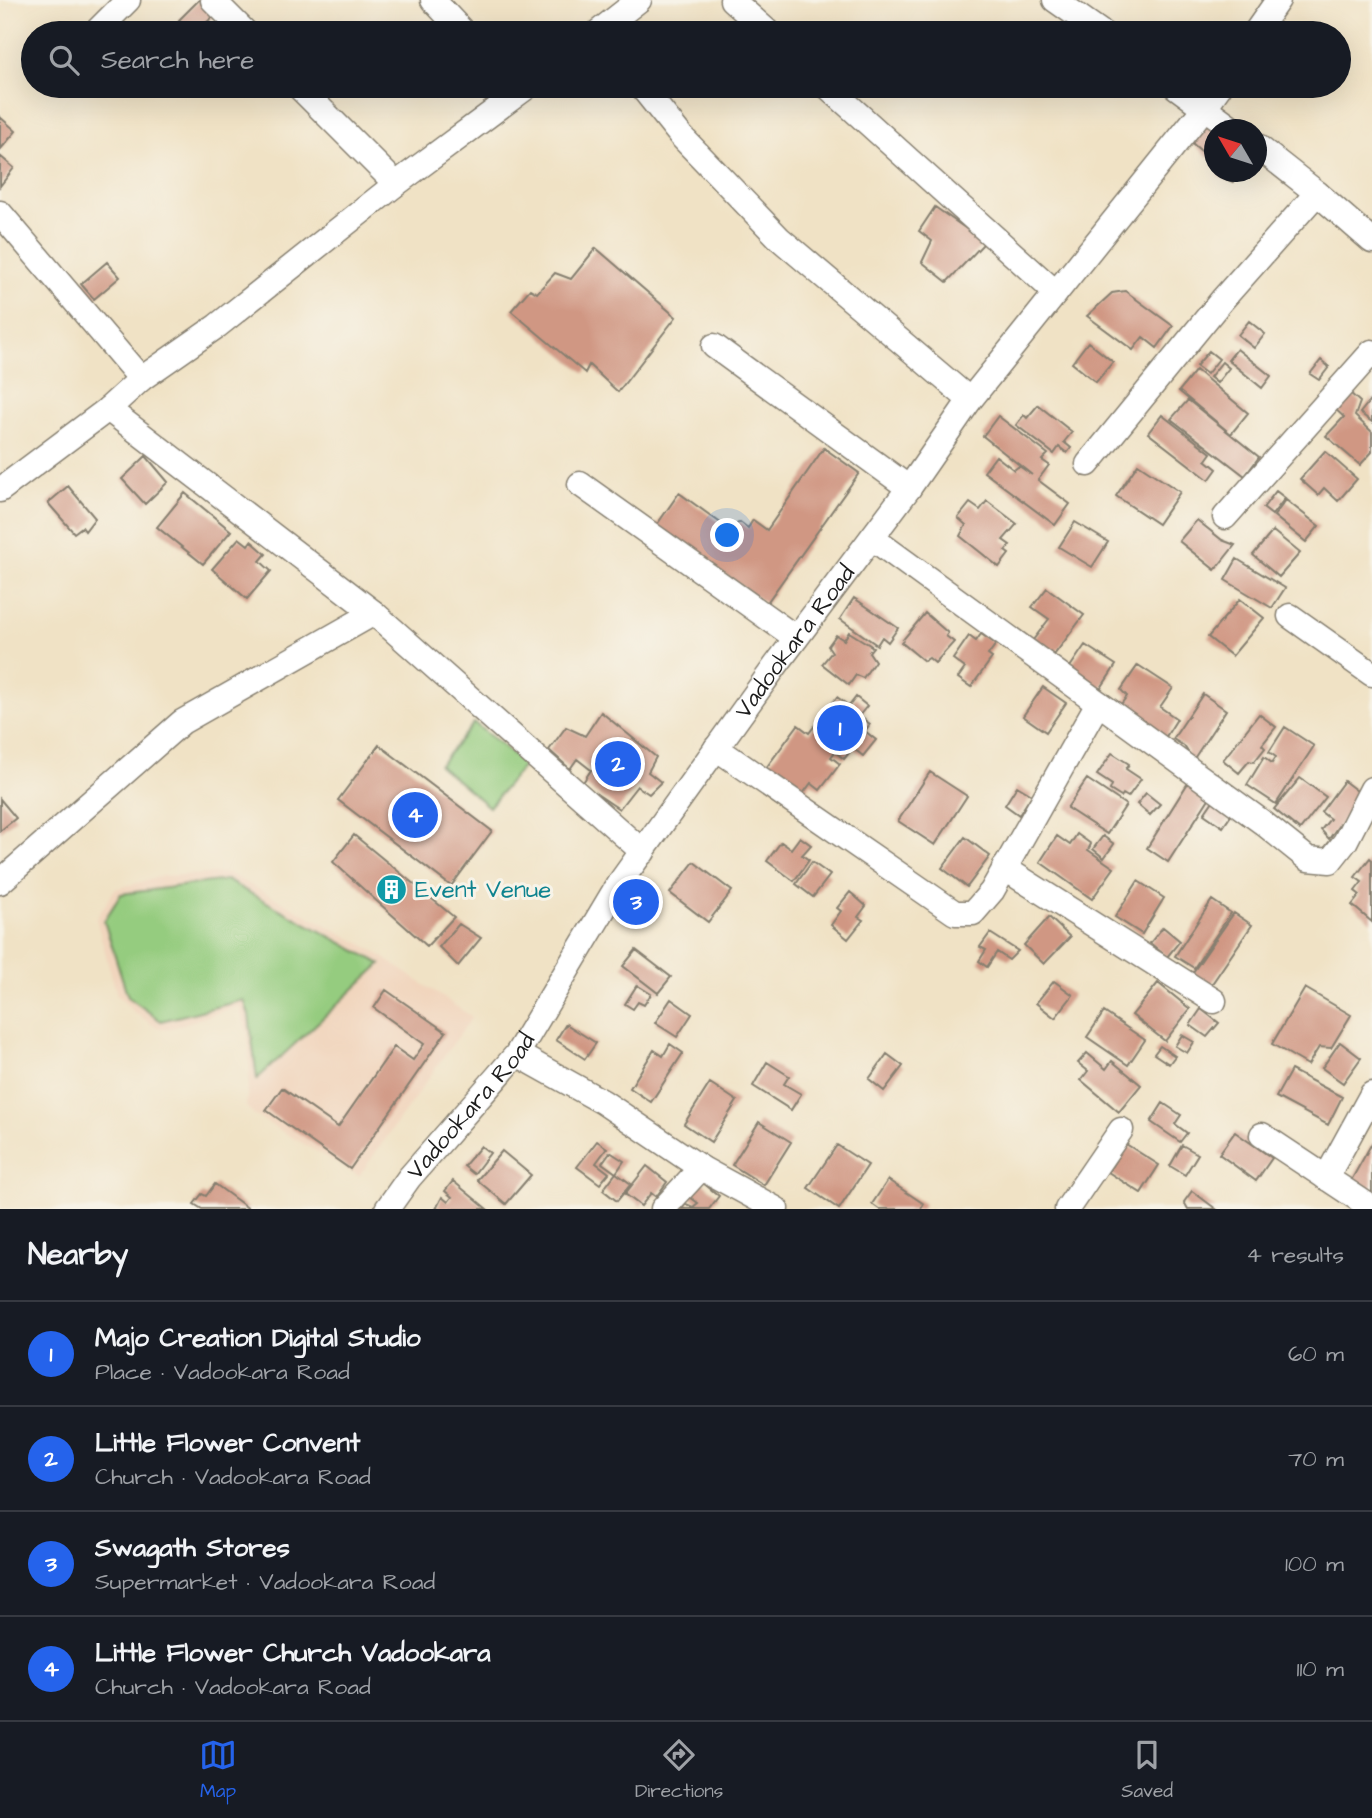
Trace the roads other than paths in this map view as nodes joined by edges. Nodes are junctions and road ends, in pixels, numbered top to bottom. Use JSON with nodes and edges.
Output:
{"nodes":[{"id":1,"x":128,"y":0,"type":"edge"},
{"id":2,"x":213,"y":0,"type":"edge"},
{"id":3,"x":433,"y":0,"type":"edge"},
{"id":4,"x":639,"y":0,"type":"edge"},
{"id":5,"x":732,"y":0,"type":"edge"},
{"id":6,"x":1055,"y":0,"type":"edge"},
{"id":7,"x":1278,"y":0,"type":"edge"},
{"id":8,"x":107,"y":21,"type":"edge"},
{"id":9,"x":234,"y":21,"type":"edge"},
{"id":10,"x":453,"y":21,"type":"edge"},
{"id":11,"x":613,"y":21,"type":"edge"},
{"id":12,"x":756,"y":21,"type":"edge"},
{"id":13,"x":1085,"y":21,"type":"edge"},
{"id":14,"x":1263,"y":21,"type":"edge"},
{"id":15,"x":310,"y":98,"type":"edge"},
{"id":16,"x":507,"y":98,"type":"edge"},
{"id":17,"x":651,"y":98,"type":"edge"},
{"id":18,"x":840,"y":98,"type":"edge"},
{"id":19,"x":1192,"y":98,"type":"edge"},
{"id":20,"x":1211,"y":98,"type":"edge"},
{"id":21,"x":1205,"y":107,"type":"junction"},
{"id":22,"x":1221,"y":119,"type":"edge"},
{"id":23,"x":1267,"y":154,"type":"edge"},
{"id":24,"x":396,"y":184,"type":"junction"},
{"id":25,"x":1317,"y":193,"type":"junction"},
{"id":26,"x":0,"y":213,"type":"edge"},
{"id":27,"x":1372,"y":241,"type":"edge"},
{"id":28,"x":1056,"y":293,"type":"junction"},
{"id":29,"x":714,"y":346,"type":"dead end"},
{"id":30,"x":1372,"y":352,"type":"edge"},
{"id":31,"x":141,"y":379,"type":"junction"},
{"id":32,"x":970,"y":400,"type":"junction"},
{"id":33,"x":108,"y":409,"type":"junction"},
{"id":34,"x":1088,"y":464,"type":"dead end"},
{"id":35,"x":580,"y":484,"type":"dead end"},
{"id":36,"x":909,"y":488,"type":"junction"},
{"id":37,"x":0,"y":490,"type":"edge"},
{"id":38,"x":1226,"y":517,"type":"dead end"},
{"id":39,"x":872,"y":538,"type":"junction"},
{"id":40,"x":374,"y":613,"type":"junction"},
{"id":41,"x":1290,"y":617,"type":"dead end"},
{"id":42,"x":796,"y":638,"type":"junction"},
{"id":43,"x":1372,"y":674,"type":"edge"},
{"id":44,"x":1098,"y":702,"type":"junction"},
{"id":45,"x":716,"y":748,"type":"junction"},
{"id":46,"x":1372,"y":789,"type":"edge"},
{"id":47,"x":643,"y":852,"type":"junction"},
{"id":48,"x":1004,"y":868,"type":"junction"},
{"id":49,"x":0,"y":882,"type":"edge"},
{"id":50,"x":1214,"y":1001,"type":"dead end"},
{"id":51,"x":517,"y":1054,"type":"junction"},
{"id":52,"x":1372,"y":1094,"type":"edge"},
{"id":53,"x":1121,"y":1130,"type":"dead end"},
{"id":54,"x":1262,"y":1135,"type":"dead end"},
{"id":55,"x":701,"y":1168,"type":"junction"},
{"id":56,"x":1326,"y":1178,"type":"junction"},
{"id":57,"x":1372,"y":1208,"type":"edge"},
{"id":58,"x":387,"y":1209,"type":"edge"},
{"id":59,"x":663,"y":1209,"type":"edge"},
{"id":60,"x":776,"y":1209,"type":"edge"},
{"id":61,"x":1067,"y":1209,"type":"edge"}],
"edges":[{"from":1,"to":8,"type":"street"},
{"from":2,"to":9,"type":"street"},
{"from":3,"to":10,"type":"street"},
{"from":4,"to":11,"type":"street"},
{"from":5,"to":12,"type":"street"},
{"from":6,"to":13,"type":"street"},
{"from":7,"to":14,"type":"street"},
{"from":15,"to":24,"type":"street"},
{"from":16,"to":24,"type":"street"},
{"from":17,"to":32,"type":"street"},
{"from":18,"to":28,"type":"street"},
{"from":19,"to":21,"type":"street"},
{"from":20,"to":21,"type":"street","name":"Vadookara Road"},
{"from":21,"to":22,"type":"street"},
{"from":21,"to":28,"type":"street","name":"Vadookara Road"},
{"from":23,"to":25,"type":"street"},
{"from":24,"to":31,"type":"street"},
{"from":25,"to":27,"type":"street"},
{"from":25,"to":34,"type":"street"},
{"from":26,"to":31,"type":"street"},
{"from":28,"to":32,"type":"street","name":"Vadookara Road"},
{"from":29,"to":36,"type":"street"},
{"from":30,"to":38,"type":"street"},
{"from":31,"to":33,"type":"street"},
{"from":32,"to":36,"type":"street","name":"Vadookara Road"},
{"from":33,"to":37,"type":"street"},
{"from":33,"to":40,"type":"street"},
{"from":35,"to":42,"type":"street"},
{"from":36,"to":39,"type":"street","name":"Vadookara Road"},
{"from":39,"to":42,"type":"street","name":"Vadookara Road"},
{"from":39,"to":44,"type":"street"},
{"from":40,"to":47,"type":"street"},
{"from":40,"to":49,"type":"street"},
{"from":41,"to":43,"type":"street"},
{"from":42,"to":45,"type":"street","name":"Vadookara Road"},
{"from":44,"to":46,"type":"street"},
{"from":44,"to":48,"type":"street"},
{"from":45,"to":47,"type":"street","name":"Vadookara Road"},
{"from":45,"to":48,"type":"street"},
{"from":47,"to":51,"type":"street","name":"Vadookara Road"},
{"from":48,"to":50,"type":"street"},
{"from":51,"to":55,"type":"street"},
{"from":51,"to":58,"type":"street","name":"Vadookara Road"},
{"from":52,"to":56,"type":"street"},
{"from":53,"to":61,"type":"street"},
{"from":54,"to":56,"type":"street"},
{"from":55,"to":59,"type":"street"},
{"from":55,"to":60,"type":"street"},
{"from":56,"to":57,"type":"street"}]}
